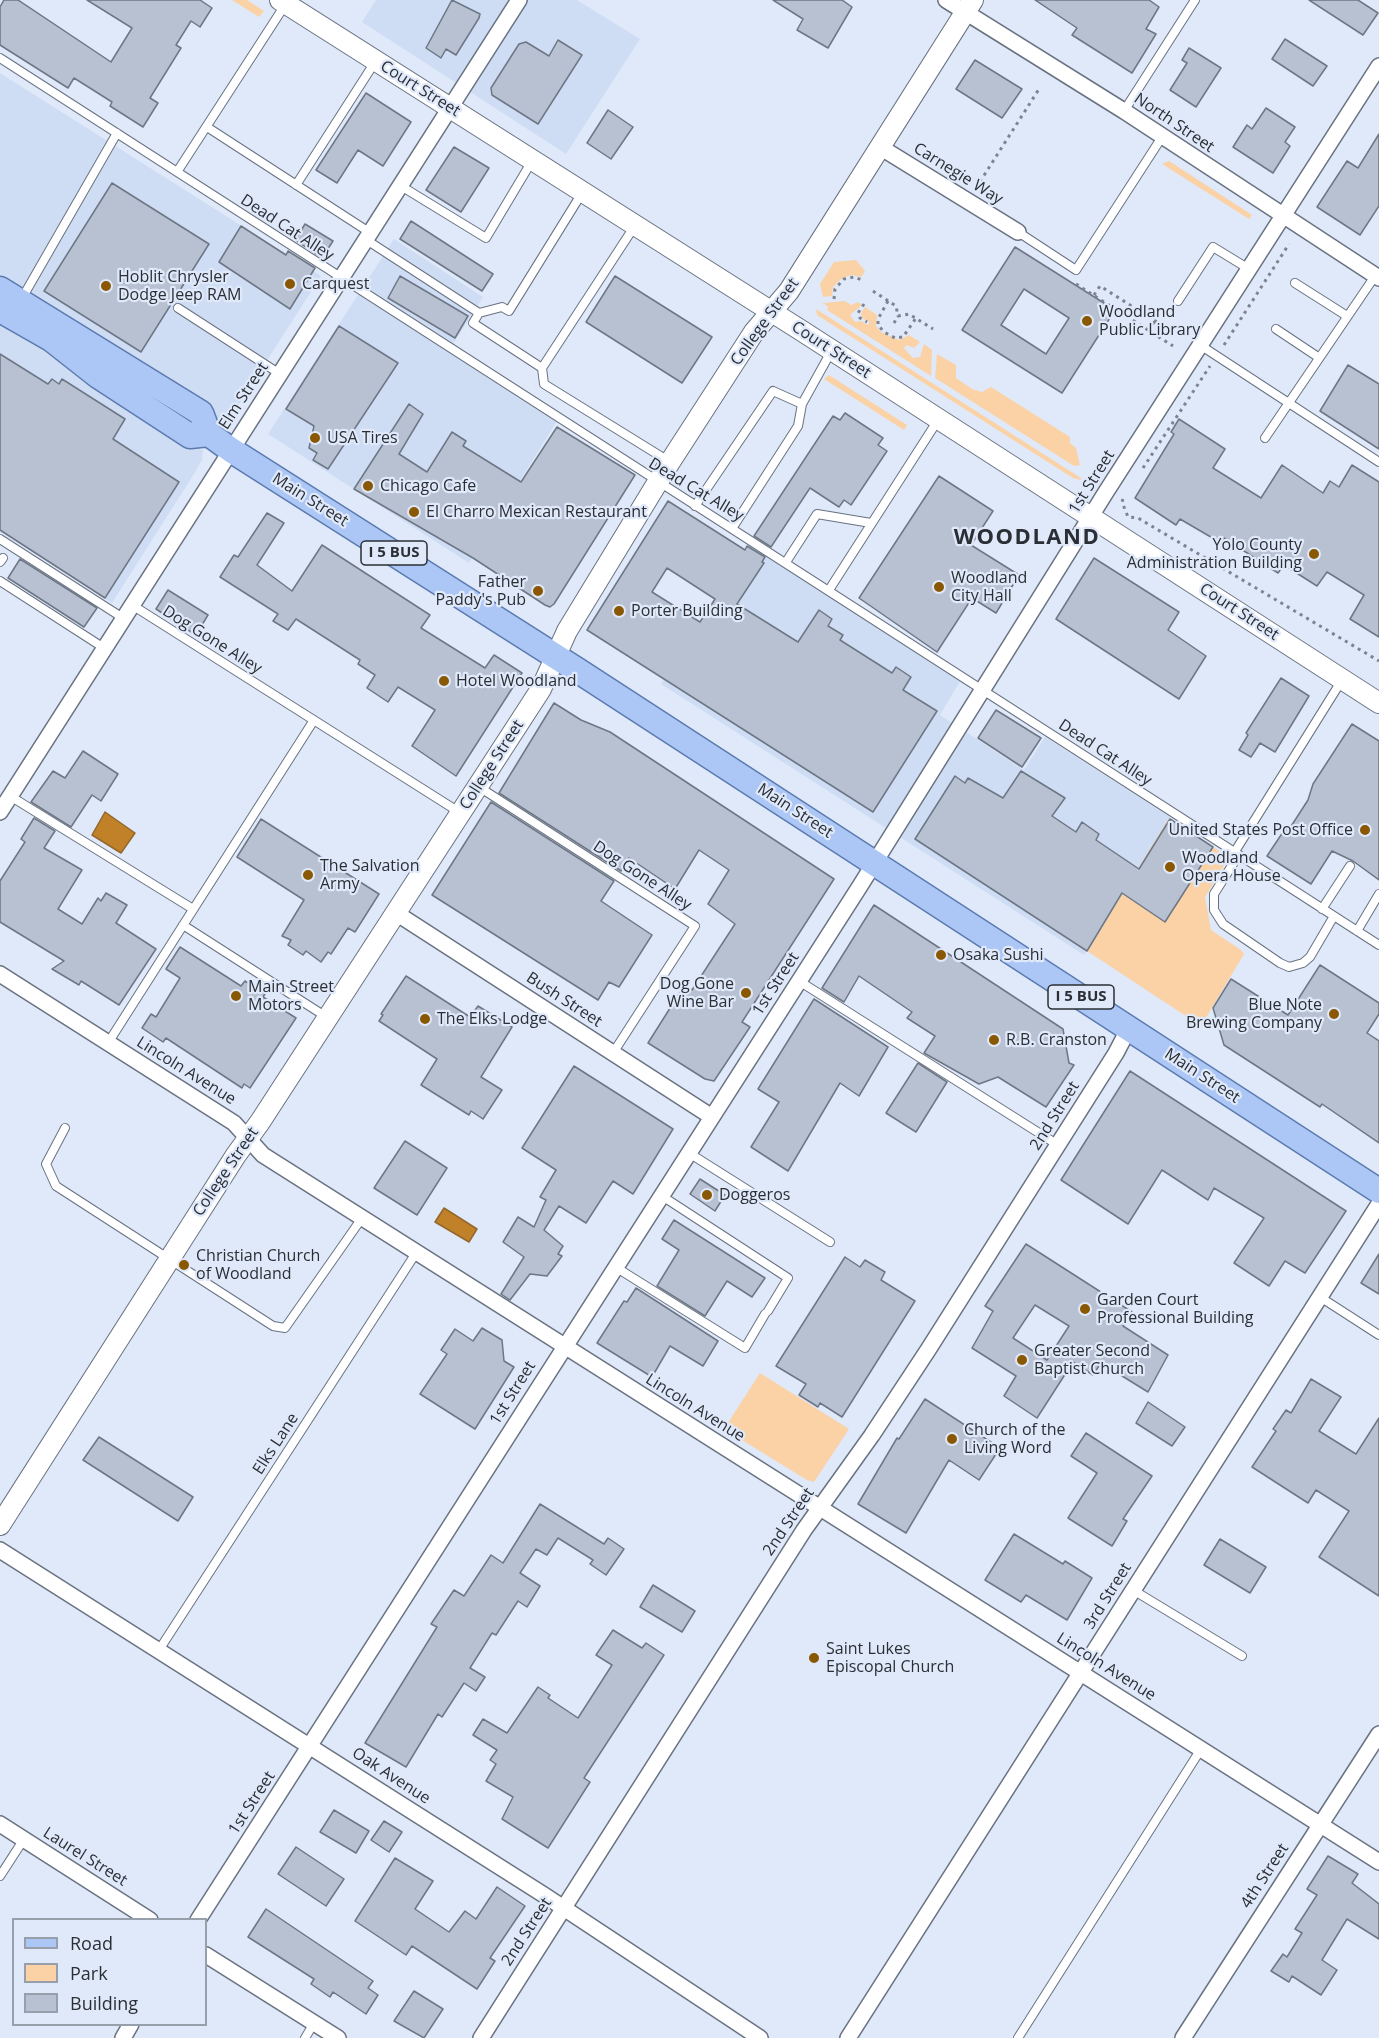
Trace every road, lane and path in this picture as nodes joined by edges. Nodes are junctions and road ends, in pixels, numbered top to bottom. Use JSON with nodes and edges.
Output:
{"nodes":[{"id":1,"x":519,"y":0,"type":"edge"},
{"id":2,"x":946,"y":0,"type":"edge"},
{"id":3,"x":1195,"y":0,"type":"edge"},
{"id":4,"x":283,"y":2,"type":"edge"},
{"id":5,"x":969,"y":6,"type":"edge"},
{"id":6,"x":0,"y":58,"type":"edge"},
{"id":7,"x":375,"y":60,"type":"junction"},
{"id":8,"x":1379,"y":66,"type":"edge"},
{"id":9,"x":451,"y":108,"type":"junction"},
{"id":10,"x":1124,"y":111,"type":"junction"},
{"id":11,"x":207,"y":127,"type":"junction"},
{"id":12,"x":117,"y":133,"type":"junction"},
{"id":13,"x":1162,"y":137,"type":"junction"},
{"id":14,"x":880,"y":147,"type":"junction"},
{"id":15,"x":533,"y":160,"type":"junction"},
{"id":16,"x":177,"y":172,"type":"junction"},
{"id":17,"x":296,"y":185,"type":"junction"},
{"id":18,"x":401,"y":186,"type":"junction"},
{"id":19,"x":583,"y":192,"type":"junction"},
{"id":20,"x":1283,"y":216,"type":"junction"},
{"id":21,"x":635,"y":226,"type":"junction"},
{"id":22,"x":1018,"y":232,"type":"joint"},
{"id":23,"x":367,"y":236,"type":"junction"},
{"id":24,"x":1289,"y":244,"type":"dead end"},
{"id":25,"x":1249,"y":269,"type":"junction"},
{"id":26,"x":1377,"y":277,"type":"edge"},
{"id":27,"x":340,"y":278,"type":"junction"},
{"id":28,"x":862,"y":280,"type":"dead end"},
{"id":29,"x":1295,"y":283,"type":"dead end"},
{"id":30,"x":0,"y":289,"type":"edge"},
{"id":31,"x":873,"y":291,"type":"dead end"},
{"id":32,"x":1094,"y":295,"type":"dead end"},
{"id":33,"x":834,"y":299,"type":"dead end"},
{"id":34,"x":888,"y":301,"type":"junction"},
{"id":35,"x":1178,"y":301,"type":"dead end"},
{"id":36,"x":864,"y":304,"type":"dead end"},
{"id":37,"x":10,"y":306,"type":"edge"},
{"id":38,"x":178,"y":308,"type":"dead end"},
{"id":39,"x":771,"y":312,"type":"junction"},
{"id":40,"x":479,"y":313,"type":"junction"},
{"id":41,"x":898,"y":316,"type":"junction"},
{"id":42,"x":1347,"y":316,"type":"junction"},
{"id":43,"x":916,"y":318,"type":"junction"},
{"id":44,"x":1155,"y":321,"type":"junction"},
{"id":45,"x":867,"y":322,"type":"dead end"},
{"id":46,"x":894,"y":323,"type":"dead end"},
{"id":47,"x":933,"y":329,"type":"dead end"},
{"id":48,"x":1276,"y":329,"type":"dead end"},
{"id":49,"x":1148,"y":330,"type":"dead end"},
{"id":50,"x":1171,"y":331,"type":"dead end"},
{"id":51,"x":1200,"y":345,"type":"junction"},
{"id":52,"x":832,"y":350,"type":"junction"},
{"id":53,"x":1217,"y":355,"type":"junction"},
{"id":54,"x":1318,"y":357,"type":"junction"},
{"id":55,"x":542,"y":368,"type":"junction"},
{"id":56,"x":280,"y":374,"type":"junction"},
{"id":57,"x":1290,"y":402,"type":"junction"},
{"id":58,"x":802,"y":404,"type":"junction"},
{"id":59,"x":939,"y":419,"type":"junction"},
{"id":60,"x":1265,"y":438,"type":"dead end"},
{"id":61,"x":231,"y":450,"type":"junction"},
{"id":62,"x":670,"y":462,"type":"junction"},
{"id":63,"x":1379,"y":462,"type":"edge"},
{"id":64,"x":1141,"y":472,"type":"dead end"},
{"id":65,"x":658,"y":483,"type":"junction"},
{"id":66,"x":1128,"y":492,"type":"dead end"},
{"id":67,"x":695,"y":506,"type":"junction"},
{"id":68,"x":1092,"y":516,"type":"junction"},
{"id":69,"x":871,"y":524,"type":"junction"},
{"id":70,"x":733,"y":527,"type":"junction"},
{"id":71,"x":0,"y":539,"type":"edge"},
{"id":72,"x":786,"y":562,"type":"junction"},
{"id":73,"x":0,"y":581,"type":"edge"},
{"id":74,"x":829,"y":590,"type":"junction"},
{"id":75,"x":128,"y":612,"type":"junction"},
{"id":76,"x":104,"y":648,"type":"junction"},
{"id":77,"x":556,"y":656,"type":"junction"},
{"id":78,"x":1379,"y":661,"type":"edge"},
{"id":79,"x":1343,"y":679,"type":"junction"},
{"id":80,"x":983,"y":689,"type":"junction"},
{"id":81,"x":1379,"y":703,"type":"edge"},
{"id":82,"x":314,"y":720,"type":"junction"},
{"id":83,"x":478,"y":786,"type":"junction"},
{"id":84,"x":4,"y":802,"type":"edge"},
{"id":85,"x":460,"y":813,"type":"junction"},
{"id":86,"x":1236,"y":854,"type":"junction"},
{"id":87,"x":874,"y":863,"type":"junction"},
{"id":88,"x":1350,"y":866,"type":"dead end"},
{"id":89,"x":1379,"y":894,"type":"edge"},
{"id":90,"x":193,"y":909,"type":"junction"},
{"id":91,"x":1322,"y":909,"type":"junction"},
{"id":92,"x":396,"y":913,"type":"junction"},
{"id":93,"x":1334,"y":916,"type":"junction"},
{"id":94,"x":183,"y":925,"type":"junction"},
{"id":95,"x":1357,"y":931,"type":"junction"},
{"id":96,"x":1378,"y":940,"type":"edge"},
{"id":97,"x":0,"y":974,"type":"edge"},
{"id":98,"x":799,"y":981,"type":"junction"},
{"id":99,"x":328,"y":1018,"type":"junction"},
{"id":100,"x":1129,"y":1029,"type":"junction"},
{"id":101,"x":108,"y":1043,"type":"junction"},
{"id":102,"x":613,"y":1053,"type":"junction"},
{"id":103,"x":712,"y":1117,"type":"junction"},
{"id":104,"x":65,"y":1128,"type":"dead end"},
{"id":105,"x":248,"y":1138,"type":"junction"},
{"id":106,"x":1058,"y":1145,"type":"junction"},
{"id":107,"x":689,"y":1153,"type":"junction"},
{"id":108,"x":1379,"y":1191,"type":"edge"},
{"id":109,"x":662,"y":1196,"type":"junction"},
{"id":110,"x":1379,"y":1204,"type":"edge"},
{"id":111,"x":362,"y":1218,"type":"junction"},
{"id":112,"x":830,"y":1242,"type":"dead end"},
{"id":113,"x":416,"y":1253,"type":"junction"},
{"id":114,"x":170,"y":1258,"type":"junction"},
{"id":115,"x":617,"y":1268,"type":"junction"},
{"id":116,"x":1320,"y":1297,"type":"junction"},
{"id":117,"x":1379,"y":1335,"type":"edge"},
{"id":118,"x":565,"y":1347,"type":"junction"},
{"id":119,"x":820,"y":1508,"type":"junction"},
{"id":120,"x":0,"y":1526,"type":"edge"},
{"id":121,"x":0,"y":1550,"type":"edge"},
{"id":122,"x":1133,"y":1590,"type":"junction"},
{"id":123,"x":159,"y":1650,"type":"junction"},
{"id":124,"x":1242,"y":1656,"type":"dead end"},
{"id":125,"x":1080,"y":1672,"type":"junction"},
{"id":126,"x":1379,"y":1734,"type":"edge"},
{"id":127,"x":310,"y":1745,"type":"junction"},
{"id":128,"x":1201,"y":1749,"type":"junction"},
{"id":129,"x":0,"y":1824,"type":"edge"},
{"id":130,"x":1321,"y":1825,"type":"junction"},
{"id":131,"x":24,"y":1839,"type":"junction"},
{"id":132,"x":1379,"y":1862,"type":"edge"},
{"id":133,"x":0,"y":1876,"type":"edge"},
{"id":134,"x":564,"y":1908,"type":"junction"},
{"id":135,"x":147,"y":1918,"type":"edge"},
{"id":136,"x":199,"y":1918,"type":"edge"},
{"id":137,"x":207,"y":1955,"type":"edge"},
{"id":138,"x":314,"y":2023,"type":"junction"},
{"id":139,"x":305,"y":2038,"type":"edge"},
{"id":140,"x":338,"y":2038,"type":"edge"},
{"id":141,"x":481,"y":2038,"type":"edge"},
{"id":142,"x":760,"y":2038,"type":"edge"},
{"id":143,"x":848,"y":2038,"type":"edge"},
{"id":144,"x":1018,"y":2038,"type":"edge"},
{"id":145,"x":1183,"y":2038,"type":"edge"}],
"edges":[{"from":1,"to":9,"type":"street","name":"Elm Street"},
{"from":2,"to":5,"type":"street","name":"North Street"},
{"from":3,"to":10,"type":"lane"},
{"from":4,"to":7,"type":"street","name":"Court Street"},
{"from":4,"to":11,"type":"lane"},
{"from":5,"to":10,"type":"street","name":"North Street"},
{"from":5,"to":14,"type":"street","name":"College Street"},
{"from":6,"to":12,"type":"lane","name":"Dead Cat Alley"},
{"from":7,"to":9,"type":"street","name":"Court Street"},
{"from":7,"to":17,"type":"lane"},
{"from":8,"to":20,"type":"street","name":"1st Street"},
{"from":9,"to":15,"type":"street","name":"Court Street"},
{"from":9,"to":18,"type":"street","name":"Elm Street"},
{"from":10,"to":13,"type":"street","name":"North Street"},
{"from":11,"to":16,"type":"lane"},
{"from":11,"to":17,"type":"lane"},
{"from":12,"to":16,"type":"lane","name":"Dead Cat Alley"},
{"from":12,"to":37,"type":"lane"},
{"from":13,"to":20,"type":"street","name":"North Street"},
{"from":13,"to":22,"type":"lane"},
{"from":14,"to":22,"type":"street","name":"Carnegie Way"},
{"from":14,"to":39,"type":"street","name":"College Street"},
{"from":15,"to":18,"type":"lane"},
{"from":15,"to":19,"type":"street","name":"Court Street"},
{"from":16,"to":27,"type":"lane","name":"Dead Cat Alley"},
{"from":17,"to":23,"type":"lane"},
{"from":18,"to":23,"type":"street","name":"Elm Street"},
{"from":19,"to":21,"type":"street","name":"Court Street"},
{"from":19,"to":40,"type":"lane"},
{"from":20,"to":25,"type":"street","name":"1st Street"},
{"from":20,"to":26,"type":"street","name":"North Street"},
{"from":21,"to":39,"type":"street","name":"Court Street"},
{"from":21,"to":55,"type":"lane"},
{"from":23,"to":27,"type":"street","name":"Elm Street"},
{"from":23,"to":40,"type":"lane"},
{"from":24,"to":53,"type":"path"},
{"from":25,"to":35,"type":"lane"},
{"from":25,"to":51,"type":"street","name":"1st Street"},
{"from":26,"to":42,"type":"lane"},
{"from":27,"to":56,"type":"street","name":"Elm Street"},
{"from":27,"to":65,"type":"lane","name":"Dead Cat Alley"},
{"from":28,"to":33,"type":"path"},
{"from":29,"to":42,"type":"lane"},
{"from":30,"to":37,"type":"main road","name":"Main Street","number":"I 5 BUS"},
{"from":31,"to":34,"type":"path"},
{"from":32,"to":44,"type":"path"},
{"from":34,"to":41,"type":"path"},
{"from":34,"to":43,"type":"path"},
{"from":36,"to":45,"type":"path"},
{"from":37,"to":61,"type":"main road","name":"Main Street","number":"I 5 BUS"},
{"from":38,"to":56,"type":"lane"},
{"from":39,"to":52,"type":"street","name":"Court Street"},
{"from":39,"to":62,"type":"street","name":"College Street"},
{"from":40,"to":55,"type":"lane"},
{"from":41,"to":43,"type":"path"},
{"from":41,"to":46,"type":"path"},
{"from":42,"to":54,"type":"lane"},
{"from":43,"to":47,"type":"path"},
{"from":44,"to":49,"type":"path"},
{"from":44,"to":50,"type":"path"},
{"from":48,"to":54,"type":"lane"},
{"from":51,"to":53,"type":"lane"},
{"from":51,"to":68,"type":"street","name":"1st Street"},
{"from":52,"to":58,"type":"lane"},
{"from":52,"to":59,"type":"street","name":"Court Street"},
{"from":53,"to":57,"type":"lane"},
{"from":53,"to":64,"type":"path"},
{"from":54,"to":57,"type":"lane"},
{"from":55,"to":62,"type":"lane"},
{"from":56,"to":61,"type":"street","name":"Elm Street"},
{"from":57,"to":60,"type":"lane"},
{"from":57,"to":63,"type":"lane"},
{"from":58,"to":67,"type":"lane"},
{"from":58,"to":70,"type":"lane"},
{"from":59,"to":68,"type":"street","name":"Court Street"},
{"from":59,"to":69,"type":"lane"},
{"from":61,"to":75,"type":"street","name":"Elm Street"},
{"from":61,"to":77,"type":"main road","name":"Main Street","number":"I 5 BUS"},
{"from":62,"to":65,"type":"street","name":"College Street"},
{"from":65,"to":67,"type":"lane","name":"Dead Cat Alley"},
{"from":65,"to":77,"type":"street","name":"College Street"},
{"from":66,"to":78,"type":"path"},
{"from":67,"to":70,"type":"lane","name":"Dead Cat Alley"},
{"from":68,"to":79,"type":"street","name":"Court Street"},
{"from":68,"to":80,"type":"street","name":"1st Street"},
{"from":69,"to":72,"type":"lane"},
{"from":69,"to":74,"type":"lane"},
{"from":70,"to":72,"type":"lane","name":"Dead Cat Alley"},
{"from":71,"to":75,"type":"lane","name":"Dog Gone Alley"},
{"from":72,"to":74,"type":"lane","name":"Dead Cat Alley"},
{"from":73,"to":76,"type":"lane"},
{"from":74,"to":80,"type":"lane","name":"Dead Cat Alley"},
{"from":75,"to":76,"type":"street","name":"Elm Street"},
{"from":75,"to":82,"type":"lane","name":"Dog Gone Alley"},
{"from":76,"to":84,"type":"street","name":"Elm Street"},
{"from":77,"to":83,"type":"street","name":"College Street"},
{"from":77,"to":87,"type":"main road","name":"Main Street","number":"I 5 BUS"},
{"from":79,"to":81,"type":"street","name":"Court Street"},
{"from":79,"to":86,"type":"lane"},
{"from":80,"to":86,"type":"lane","name":"Dead Cat Alley"},
{"from":80,"to":87,"type":"street","name":"1st Street"},
{"from":82,"to":85,"type":"lane","name":"Dog Gone Alley"},
{"from":82,"to":90,"type":"lane"},
{"from":83,"to":85,"type":"street","name":"College Street"},
{"from":83,"to":102,"type":"lane","name":"Dog Gone Alley"},
{"from":84,"to":90,"type":"lane"},
{"from":85,"to":92,"type":"street","name":"College Street"},
{"from":86,"to":91,"type":"lane","name":"Dead Cat Alley"},
{"from":86,"to":93,"type":"lane"},
{"from":87,"to":98,"type":"street","name":"1st Street"},
{"from":87,"to":100,"type":"main road","name":"Main Street","number":"I 5 BUS"},
{"from":88,"to":91,"type":"lane"},
{"from":89,"to":95,"type":"lane"},
{"from":90,"to":94,"type":"lane"},
{"from":91,"to":93,"type":"lane","name":"Dead Cat Alley"},
{"from":92,"to":99,"type":"street","name":"College Street"},
{"from":92,"to":102,"type":"street","name":"Bush Street"},
{"from":93,"to":95,"type":"lane","name":"Dead Cat Alley"},
{"from":94,"to":99,"type":"lane"},
{"from":94,"to":101,"type":"lane"},
{"from":95,"to":96,"type":"lane","name":"Dead Cat Alley"},
{"from":97,"to":101,"type":"street","name":"Lincoln Avenue"},
{"from":98,"to":103,"type":"street","name":"1st Street"},
{"from":98,"to":106,"type":"lane"},
{"from":99,"to":105,"type":"street","name":"College Street"},
{"from":100,"to":106,"type":"street","name":"2nd Street"},
{"from":100,"to":108,"type":"main road","name":"Main Street","number":"I 5 BUS"},
{"from":101,"to":105,"type":"street","name":"Lincoln Avenue"},
{"from":102,"to":103,"type":"street","name":"Bush Street"},
{"from":103,"to":107,"type":"street","name":"1st Street"},
{"from":104,"to":114,"type":"lane"},
{"from":105,"to":111,"type":"street","name":"Lincoln Avenue"},
{"from":105,"to":114,"type":"street","name":"College Street"},
{"from":106,"to":119,"type":"street","name":"2nd Street"},
{"from":107,"to":109,"type":"street","name":"1st Street"},
{"from":107,"to":112,"type":"lane"},
{"from":109,"to":115,"type":"street","name":"1st Street"},
{"from":109,"to":115,"type":"lane"},
{"from":110,"to":116,"type":"street","name":"3rd Street"},
{"from":111,"to":113,"type":"street","name":"Lincoln Avenue"},
{"from":111,"to":114,"type":"lane"},
{"from":113,"to":118,"type":"street","name":"Lincoln Avenue"},
{"from":113,"to":123,"type":"lane","name":"Elks Lane"},
{"from":114,"to":120,"type":"street","name":"College Street"},
{"from":115,"to":118,"type":"street","name":"1st Street"},
{"from":116,"to":117,"type":"lane"},
{"from":116,"to":122,"type":"street","name":"3rd Street"},
{"from":118,"to":119,"type":"street","name":"Lincoln Avenue"},
{"from":118,"to":127,"type":"street","name":"1st Street"},
{"from":119,"to":125,"type":"street","name":"Lincoln Avenue"},
{"from":119,"to":134,"type":"street","name":"2nd Street"},
{"from":121,"to":123,"type":"street","name":"Oak Avenue"},
{"from":122,"to":124,"type":"lane"},
{"from":122,"to":125,"type":"street","name":"3rd Street"},
{"from":123,"to":127,"type":"street","name":"Oak Avenue"},
{"from":125,"to":128,"type":"street","name":"Lincoln Avenue"},
{"from":125,"to":143,"type":"street","name":"3rd Street"},
{"from":126,"to":130,"type":"street","name":"4th Street"},
{"from":127,"to":134,"type":"street","name":"Oak Avenue"},
{"from":127,"to":136,"type":"street","name":"1st Street"},
{"from":128,"to":130,"type":"street","name":"Lincoln Avenue"},
{"from":128,"to":144,"type":"lane"},
{"from":129,"to":131,"type":"street","name":"Laurel Street"},
{"from":130,"to":132,"type":"street","name":"Lincoln Avenue"},
{"from":130,"to":145,"type":"street","name":"4th Street"},
{"from":131,"to":133,"type":"lane"},
{"from":131,"to":135,"type":"street","name":"Laurel Street"},
{"from":134,"to":141,"type":"street","name":"2nd Street"},
{"from":134,"to":142,"type":"street","name":"Oak Avenue"},
{"from":137,"to":138,"type":"street"},
{"from":138,"to":139,"type":"lane"},
{"from":138,"to":140,"type":"street"}]}
